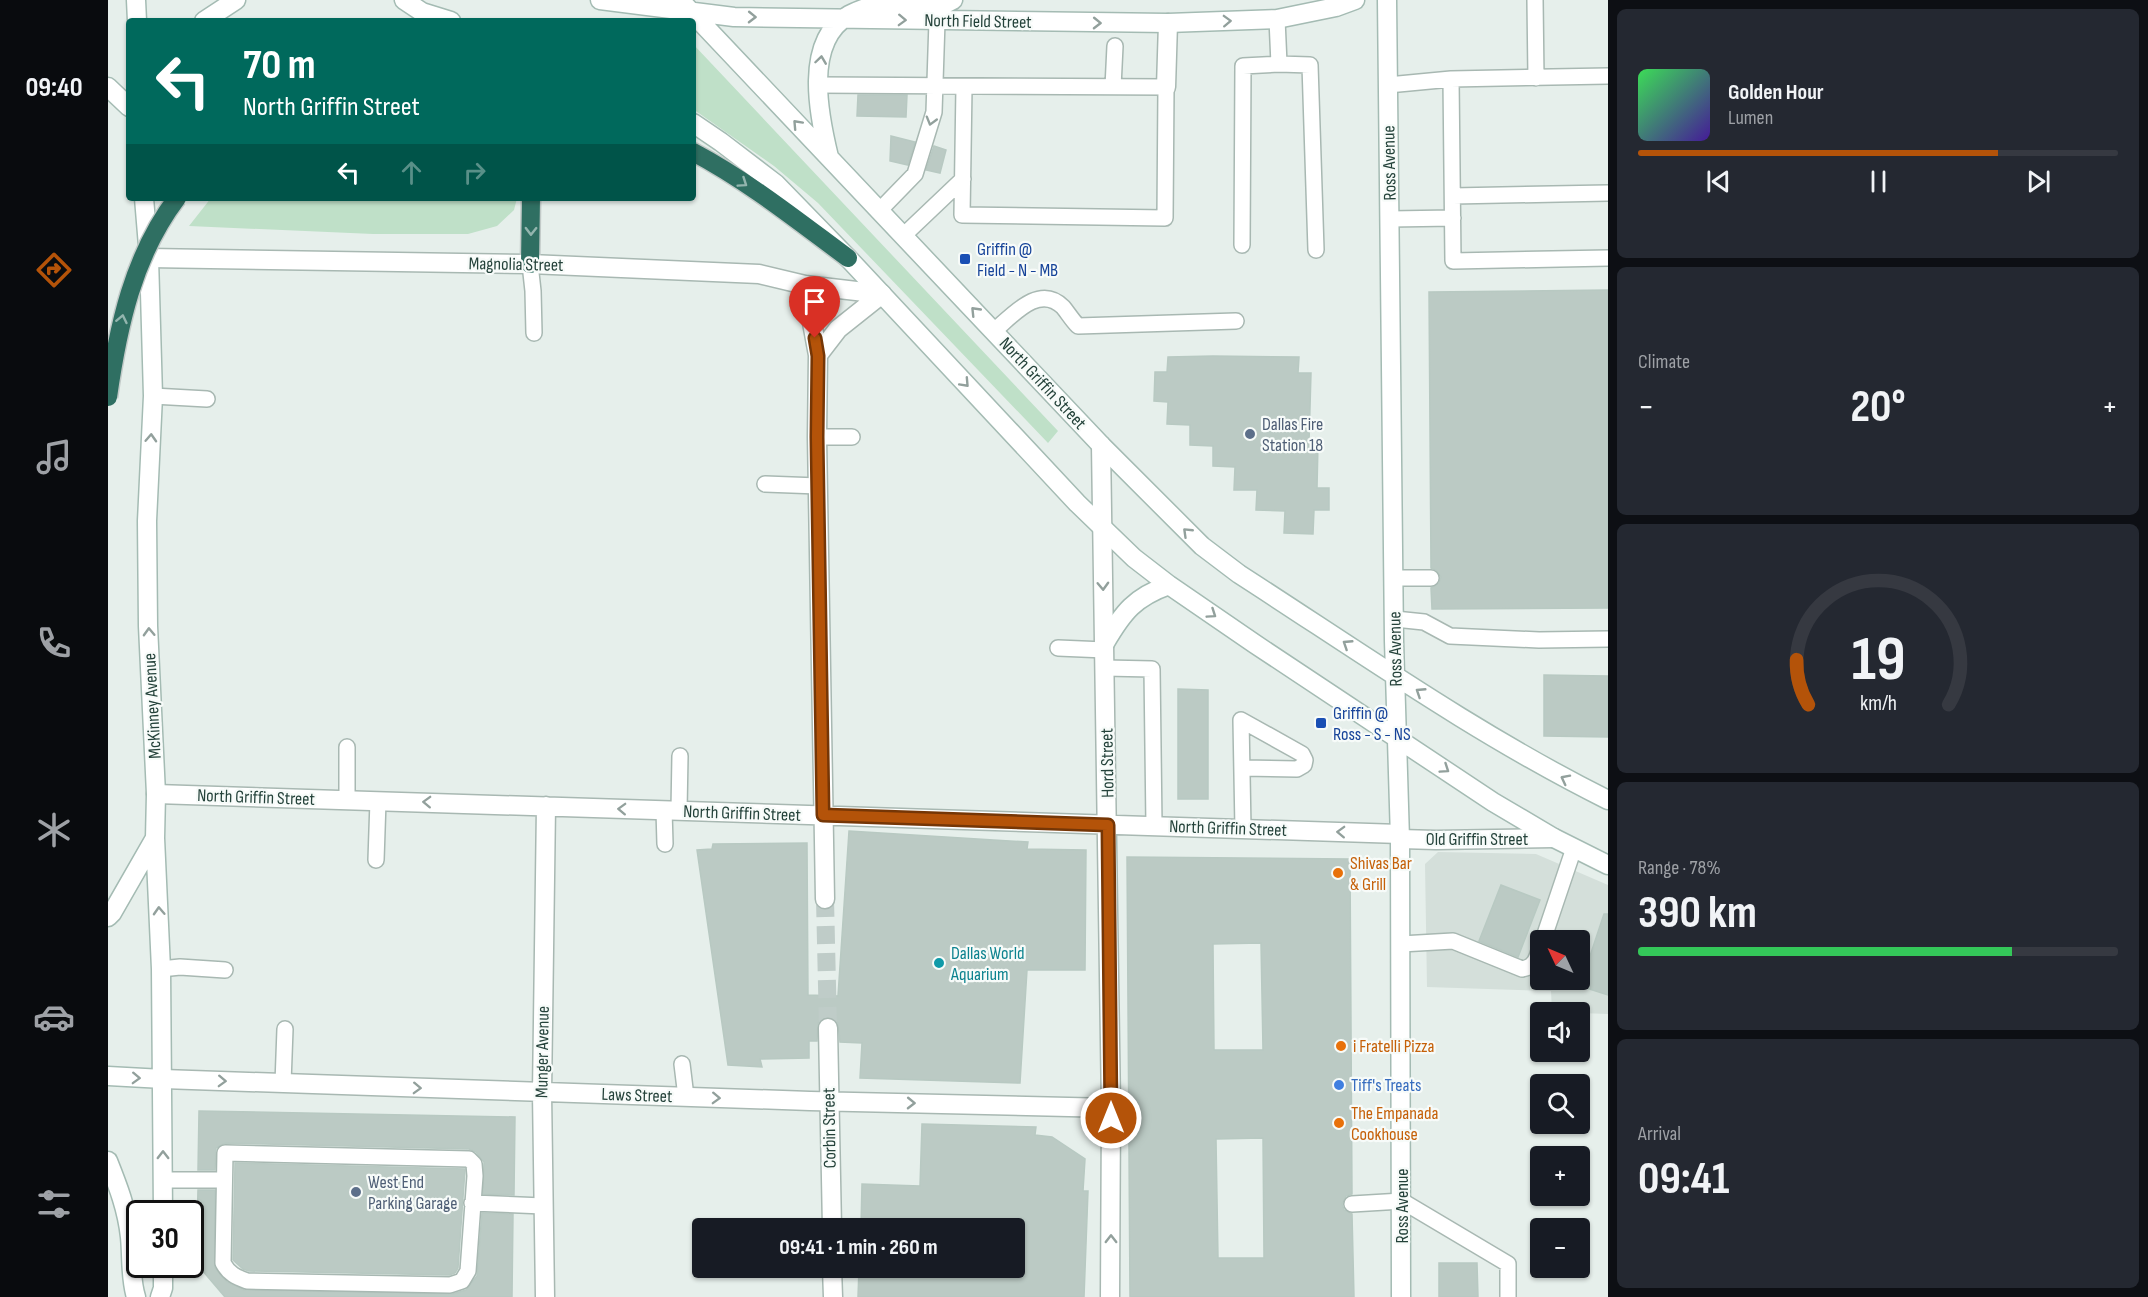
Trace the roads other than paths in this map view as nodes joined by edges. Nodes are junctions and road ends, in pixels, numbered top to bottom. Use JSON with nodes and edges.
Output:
{"nodes":[{"id":1,"x":136,"y":0,"type":"edge"},
{"id":2,"x":236,"y":0,"type":"edge"},
{"id":3,"x":403,"y":0,"type":"edge"},
{"id":4,"x":600,"y":0,"type":"edge"},
{"id":5,"x":680,"y":0,"type":"edge"},
{"id":6,"x":953,"y":0,"type":"edge"},
{"id":7,"x":1355,"y":0,"type":"edge"},
{"id":8,"x":1387,"y":0,"type":"edge"},
{"id":9,"x":1535,"y":0,"type":"edge"},
{"id":10,"x":694,"y":13,"type":"junction"},
{"id":11,"x":137,"y":18,"type":"edge"},
{"id":12,"x":209,"y":18,"type":"edge"},
{"id":13,"x":441,"y":18,"type":"edge"},
{"id":14,"x":844,"y":18,"type":"junction"},
{"id":15,"x":1277,"y":19,"type":"junction"},
{"id":16,"x":936,"y":21,"type":"junction"},
{"id":17,"x":1168,"y":23,"type":"junction"},
{"id":18,"x":1115,"y":46,"type":"dead end"},
{"id":19,"x":1279,"y":64,"type":"junction"},
{"id":20,"x":1608,"y":76,"type":"edge"},
{"id":21,"x":1536,"y":78,"type":"junction"},
{"id":22,"x":1451,"y":79,"type":"junction"},
{"id":23,"x":819,"y":85,"type":"junction"},
{"id":24,"x":934,"y":85,"type":"junction"},
{"id":25,"x":1388,"y":85,"type":"junction"},
{"id":26,"x":108,"y":87,"type":"edge"},
{"id":27,"x":964,"y":87,"type":"junction"},
{"id":28,"x":1113,"y":87,"type":"junction"},
{"id":29,"x":1166,"y":87,"type":"junction"},
{"id":30,"x":126,"y":103,"type":"edge"},
{"id":31,"x":696,"y":125,"type":"edge"},
{"id":32,"x":696,"y":154,"type":"edge"},
{"id":33,"x":829,"y":159,"type":"junction"},
{"id":34,"x":963,"y":179,"type":"junction"},
{"id":35,"x":1608,"y":193,"type":"edge"},
{"id":36,"x":1453,"y":196,"type":"junction"},
{"id":37,"x":144,"y":201,"type":"edge"},
{"id":38,"x":175,"y":201,"type":"edge"},
{"id":39,"x":531,"y":201,"type":"edge"},
{"id":40,"x":879,"y":211,"type":"junction"},
{"id":41,"x":1453,"y":218,"type":"junction"},
{"id":42,"x":1390,"y":219,"type":"junction"},
{"id":43,"x":903,"y":236,"type":"junction"},
{"id":44,"x":1242,"y":245,"type":"dead end"},
{"id":45,"x":1316,"y":250,"type":"dead end"},
{"id":46,"x":149,"y":258,"type":"junction"},
{"id":47,"x":848,"y":258,"type":"junction"},
{"id":48,"x":1608,"y":258,"type":"edge"},
{"id":49,"x":530,"y":264,"type":"junction"},
{"id":50,"x":806,"y":285,"type":"junction"},
{"id":51,"x":882,"y":294,"type":"junction"},
{"id":52,"x":1236,"y":321,"type":"dead end"},
{"id":53,"x":994,"y":331,"type":"junction"},
{"id":54,"x":534,"y":333,"type":"dead end"},
{"id":55,"x":818,"y":356,"type":"junction"},
{"id":56,"x":153,"y":396,"type":"junction"},
{"id":57,"x":108,"y":397,"type":"edge"},
{"id":58,"x":207,"y":399,"type":"dead end"},
{"id":59,"x":817,"y":437,"type":"junction"},
{"id":60,"x":852,"y":437,"type":"dead end"},
{"id":61,"x":1101,"y":445,"type":"junction"},
{"id":62,"x":765,"y":484,"type":"dead end"},
{"id":63,"x":818,"y":486,"type":"junction"},
{"id":64,"x":1102,"y":529,"type":"junction"},
{"id":65,"x":1395,"y":578,"type":"junction"},
{"id":66,"x":1431,"y":578,"type":"dead end"},
{"id":67,"x":1169,"y":585,"type":"junction"},
{"id":68,"x":1395,"y":620,"type":"junction"},
{"id":69,"x":1608,"y":639,"type":"edge"},
{"id":70,"x":1105,"y":646,"type":"junction"},
{"id":71,"x":1058,"y":648,"type":"dead end"},
{"id":72,"x":1105,"y":668,"type":"junction"},
{"id":73,"x":1396,"y":676,"type":"junction"},
{"id":74,"x":1396,"y":737,"type":"junction"},
{"id":75,"x":347,"y":747,"type":"dead end"},
{"id":76,"x":680,"y":756,"type":"dead end"},
{"id":77,"x":1242,"y":768,"type":"junction"},
{"id":78,"x":156,"y":794,"type":"junction"},
{"id":79,"x":347,"y":800,"type":"junction"},
{"id":80,"x":1608,"y":800,"type":"edge"},
{"id":81,"x":378,"y":801,"type":"junction"},
{"id":82,"x":546,"y":806,"type":"junction"},
{"id":83,"x":671,"y":810,"type":"junction"},
{"id":84,"x":823,"y":815,"type":"junction"},
{"id":85,"x":1108,"y":825,"type":"junction"},
{"id":86,"x":1154,"y":826,"type":"junction"},
{"id":87,"x":1243,"y":829,"type":"junction"},
{"id":88,"x":1400,"y":836,"type":"junction"},
{"id":89,"x":155,"y":838,"type":"junction"},
{"id":90,"x":1554,"y":838,"type":"junction"},
{"id":91,"x":665,"y":844,"type":"dead end"},
{"id":92,"x":1574,"y":848,"type":"junction"},
{"id":93,"x":376,"y":860,"type":"dead end"},
{"id":94,"x":1608,"y":866,"type":"edge"},
{"id":95,"x":825,"y":899,"type":"tunnel mouth"},
{"id":96,"x":108,"y":917,"type":"edge"},
{"id":97,"x":1546,"y":930,"type":"edge"},
{"id":98,"x":1401,"y":944,"type":"junction"},
{"id":99,"x":1530,"y":967,"type":"edge"},
{"id":100,"x":161,"y":969,"type":"junction"},
{"id":101,"x":225,"y":970,"type":"dead end"},
{"id":102,"x":828,"y":1028,"type":"tunnel mouth"},
{"id":103,"x":285,"y":1029,"type":"dead end"},
{"id":104,"x":682,"y":1064,"type":"dead end"},
{"id":105,"x":108,"y":1076,"type":"edge"},
{"id":106,"x":163,"y":1079,"type":"junction"},
{"id":107,"x":284,"y":1083,"type":"junction"},
{"id":108,"x":542,"y":1093,"type":"junction"},
{"id":109,"x":687,"y":1097,"type":"junction"},
{"id":110,"x":829,"y":1102,"type":"junction"},
{"id":111,"x":1112,"y":1108,"type":"junction"},
{"id":112,"x":108,"y":1161,"type":"edge"},
{"id":113,"x":164,"y":1180,"type":"junction"},
{"id":114,"x":224,"y":1180,"type":"junction"},
{"id":115,"x":163,"y":1200,"type":"edge"},
{"id":116,"x":1402,"y":1201,"type":"junction"},
{"id":117,"x":472,"y":1203,"type":"junction"},
{"id":118,"x":1352,"y":1204,"type":"dead end"},
{"id":119,"x":543,"y":1206,"type":"junction"},
{"id":120,"x":832,"y":1218,"type":"edge"},
{"id":121,"x":163,"y":1278,"type":"edge"},
{"id":122,"x":832,"y":1278,"type":"edge"},
{"id":123,"x":136,"y":1297,"type":"edge"},
{"id":124,"x":160,"y":1297,"type":"edge"},
{"id":125,"x":545,"y":1297,"type":"edge"},
{"id":126,"x":833,"y":1297,"type":"edge"},
{"id":127,"x":1110,"y":1297,"type":"edge"},
{"id":128,"x":1401,"y":1297,"type":"edge"},
{"id":129,"x":1508,"y":1297,"type":"edge"}],
"edges":[{"from":1,"to":11,"type":"street"},
{"from":2,"to":12,"type":"street"},
{"from":3,"to":13,"type":"street"},
{"from":4,"to":10,"type":"street","name":"North Field Street"},
{"from":5,"to":10,"type":"street","name":"North Griffin Street"},
{"from":6,"to":14,"type":"street"},
{"from":7,"to":15,"type":"street","name":"North Field Street"},
{"from":8,"to":25,"type":"street","name":"Ross Avenue"},
{"from":9,"to":21,"type":"lane"},
{"from":10,"to":14,"type":"street","name":"North Field Street","one_way":true},
{"from":33,"to":10,"type":"street","name":"North Griffin Street","one_way":true},
{"from":14,"to":16,"type":"street","name":"North Field Street","one_way":true},
{"from":23,"to":14,"type":"street","one_way":true},
{"from":17,"to":15,"type":"street","name":"North Field Street","one_way":true},
{"from":15,"to":19,"type":"lane"},
{"from":16,"to":17,"type":"street","name":"North Field Street","one_way":true},
{"from":16,"to":24,"type":"lane"},
{"from":17,"to":29,"type":"street"},
{"from":18,"to":28,"type":"lane"},
{"from":19,"to":44,"type":"lane"},
{"from":19,"to":45,"type":"lane"},
{"from":20,"to":21,"type":"lane"},
{"from":21,"to":22,"type":"lane"},
{"from":22,"to":25,"type":"lane"},
{"from":22,"to":36,"type":"lane"},
{"from":23,"to":24,"type":"lane"},
{"from":23,"to":33,"type":"street"},
{"from":24,"to":27,"type":"lane"},
{"from":24,"to":40,"type":"lane","one_way":true},
{"from":25,"to":42,"type":"street","name":"Ross Avenue"},
{"from":26,"to":30,"type":"street"},
{"from":27,"to":28,"type":"lane"},
{"from":27,"to":34,"type":"lane"},
{"from":28,"to":29,"type":"lane"},
{"from":29,"to":34,"type":"lane"},
{"from":31,"to":47,"type":"street"},
{"from":32,"to":47,"type":"highway","one_way":true},
{"from":33,"to":40,"type":"street","name":"North Griffin Street"},
{"from":34,"to":43,"type":"lane"},
{"from":35,"to":36,"type":"lane"},
{"from":36,"to":41,"type":"lane"},
{"from":37,"to":46,"type":"street","name":"McKinney Avenue"},
{"from":57,"to":38,"type":"highway","one_way":true,"bridge":true},
{"from":39,"to":49,"type":"highway","one_way":true},
{"from":40,"to":43,"type":"street","name":"North Griffin Street"},
{"from":41,"to":42,"type":"lane"},
{"from":41,"to":48,"type":"lane"},
{"from":42,"to":65,"type":"street","name":"Ross Avenue"},
{"from":53,"to":43,"type":"street","name":"North Griffin Street","one_way":true},
{"from":46,"to":49,"type":"street","name":"Magnolia Street"},
{"from":46,"to":56,"type":"street","name":"McKinney Avenue"},
{"from":47,"to":51,"type":"street"},
{"from":49,"to":50,"type":"street","name":"Magnolia Street"},
{"from":49,"to":54,"type":"lane"},
{"from":50,"to":51,"type":"street","name":"Magnolia Street"},
{"from":50,"to":55,"type":"street"},
{"from":51,"to":55,"type":"street"},
{"from":51,"to":64,"type":"street","one_way":true},
{"from":52,"to":53,"type":"lane"},
{"from":53,"to":61,"type":"street","name":"North Griffin Street"},
{"from":55,"to":59,"type":"street"},
{"from":56,"to":58,"type":"lane"},
{"from":78,"to":56,"type":"street","name":"McKinney Avenue","one_way":true},
{"from":59,"to":60,"type":"lane"},
{"from":59,"to":63,"type":"street"},
{"from":61,"to":64,"type":"street","name":"Hord Street"},
{"from":73,"to":61,"type":"street","name":"North Griffin Street","one_way":true},
{"from":62,"to":63,"type":"lane"},
{"from":63,"to":84,"type":"street"},
{"from":64,"to":67,"type":"street"},
{"from":64,"to":70,"type":"street","name":"Hord Street","one_way":true},
{"from":65,"to":66,"type":"lane"},
{"from":65,"to":68,"type":"street","name":"Ross Avenue"},
{"from":67,"to":70,"type":"street"},
{"from":67,"to":74,"type":"street","one_way":true},
{"from":68,"to":69,"type":"lane"},
{"from":68,"to":73,"type":"street","name":"Ross Avenue"},
{"from":70,"to":71,"type":"lane"},
{"from":70,"to":72,"type":"street","name":"Hord Street"},
{"from":72,"to":85,"type":"street","name":"Hord Street"},
{"from":72,"to":86,"type":"lane"},
{"from":73,"to":74,"type":"street","name":"Ross Avenue"},
{"from":80,"to":73,"type":"street","name":"North Griffin Street","one_way":true},
{"from":74,"to":88,"type":"street","name":"Ross Avenue"},
{"from":74,"to":90,"type":"street","one_way":true},
{"from":75,"to":79,"type":"lane"},
{"from":76,"to":83,"type":"lane"},
{"from":77,"to":77,"type":"lane"},
{"from":77,"to":87,"type":"lane"},
{"from":78,"to":79,"type":"street","name":"North Griffin Street"},
{"from":78,"to":89,"type":"street","name":"McKinney Avenue"},
{"from":79,"to":81,"type":"street","name":"North Griffin Street"},
{"from":82,"to":81,"type":"street","name":"North Griffin Street","one_way":true},
{"from":81,"to":93,"type":"lane"},
{"from":83,"to":82,"type":"street","name":"North Griffin Street","one_way":true},
{"from":82,"to":108,"type":"street","name":"Munger Avenue"},
{"from":83,"to":84,"type":"street","name":"North Griffin Street"},
{"from":83,"to":91,"type":"lane"},
{"from":84,"to":85,"type":"street","name":"North Griffin Street"},
{"from":84,"to":95,"type":"street"},
{"from":85,"to":86,"type":"street","name":"North Griffin Street"},
{"from":85,"to":111,"type":"street","name":"Hord Street"},
{"from":86,"to":87,"type":"street","name":"North Griffin Street"},
{"from":88,"to":87,"type":"street","name":"North Griffin Street","one_way":true},
{"from":88,"to":90,"type":"street","name":"Old Griffin Street"},
{"from":88,"to":98,"type":"street","name":"Ross Avenue"},
{"from":89,"to":96,"type":"street"},
{"from":100,"to":89,"type":"street","name":"McKinney Avenue","one_way":true},
{"from":90,"to":92,"type":"street"},
{"from":92,"to":94,"type":"street"},
{"from":92,"to":97,"type":"lane"},
{"from":98,"to":99,"type":"lane"},
{"from":98,"to":116,"type":"street","name":"Ross Avenue"},
{"from":100,"to":101,"type":"lane"},
{"from":100,"to":106,"type":"street","name":"McKinney Avenue"},
{"from":102,"to":110,"type":"street","name":"Corbin Street"},
{"from":103,"to":107,"type":"lane"},
{"from":104,"to":109,"type":"lane"},
{"from":105,"to":106,"type":"street","name":"Laws Street","one_way":true},
{"from":106,"to":107,"type":"street","name":"Laws Street","one_way":true},
{"from":113,"to":106,"type":"street","name":"McKinney Avenue","one_way":true},
{"from":107,"to":108,"type":"street","name":"Laws Street","one_way":true},
{"from":108,"to":109,"type":"street","name":"Laws Street"},
{"from":108,"to":119,"type":"street","name":"Munger Avenue"},
{"from":109,"to":110,"type":"street","name":"Laws Street","one_way":true},
{"from":110,"to":111,"type":"street","name":"Laws Street","one_way":true},
{"from":110,"to":120,"type":"street","name":"Corbin Street"},
{"from":127,"to":111,"type":"street","name":"Hord Street","one_way":true},
{"from":112,"to":123,"type":"street"},
{"from":113,"to":114,"type":"lane"},
{"from":113,"to":115,"type":"street","name":"McKinney Avenue"},
{"from":114,"to":117,"type":"lane"},
{"from":114,"to":117,"type":"lane"},
{"from":116,"to":118,"type":"lane"},
{"from":116,"to":128,"type":"street","name":"Ross Avenue"},
{"from":116,"to":129,"type":"lane"},
{"from":117,"to":119,"type":"lane"},
{"from":119,"to":125,"type":"street","name":"Munger Avenue"},
{"from":121,"to":124,"type":"street"},
{"from":122,"to":126,"type":"street"}]}
